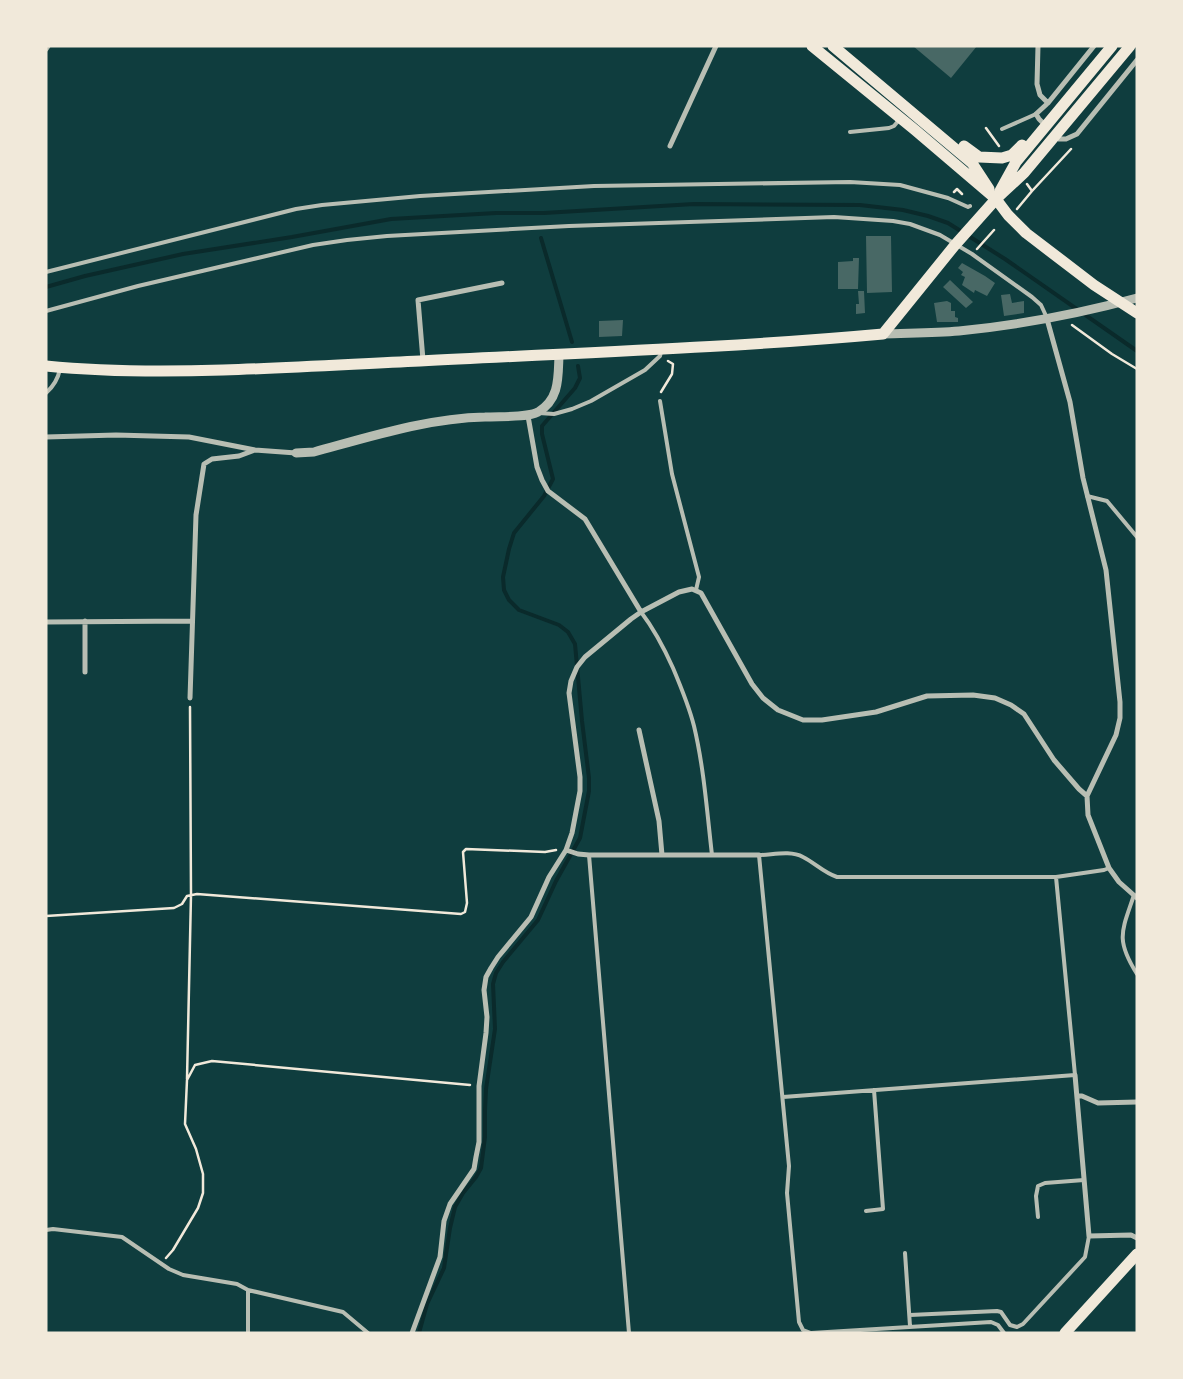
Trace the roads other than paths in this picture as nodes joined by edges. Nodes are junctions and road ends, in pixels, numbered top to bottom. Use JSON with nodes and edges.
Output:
{"nodes":[{"id":1,"x":716,"y":46,"type":"edge"},
{"id":2,"x":812,"y":46,"type":"edge"},
{"id":3,"x":833,"y":46,"type":"edge"},
{"id":4,"x":1038,"y":46,"type":"edge"},
{"id":5,"x":1094,"y":46,"type":"edge"},
{"id":6,"x":1112,"y":46,"type":"edge"},
{"id":7,"x":1130,"y":46,"type":"edge"},
{"id":8,"x":1137,"y":60,"type":"edge"},
{"id":9,"x":1048,"y":103,"type":"junction"},
{"id":10,"x":1036,"y":114,"type":"junction"},
{"id":11,"x":918,"y":116,"type":"junction"},
{"id":12,"x":901,"y":118,"type":"junction"},
{"id":13,"x":1045,"y":125,"type":"junction"},
{"id":14,"x":1002,"y":129,"type":"dead end"},
{"id":15,"x":850,"y":132,"type":"dead end"},
{"id":16,"x":1055,"y":136,"type":"junction"},
{"id":17,"x":670,"y":146,"type":"dead end"},
{"id":18,"x":996,"y":199,"type":"junction"},
{"id":19,"x":970,"y":206,"type":"dead end"},
{"id":20,"x":957,"y":243,"type":"junction"},
{"id":21,"x":46,"y":272,"type":"edge"},
{"id":22,"x":502,"y":283,"type":"dead end"},
{"id":23,"x":1137,"y":298,"type":"edge"},
{"id":24,"x":1121,"y":302,"type":"junction"},
{"id":25,"x":46,"y":311,"type":"edge"},
{"id":26,"x":1137,"y":313,"type":"edge"},
{"id":27,"x":1047,"y":319,"type":"junction"},
{"id":28,"x":882,"y":334,"type":"junction"},
{"id":29,"x":559,"y":354,"type":"junction"},
{"id":30,"x":665,"y":354,"type":"junction"},
{"id":31,"x":423,"y":360,"type":"junction"},
{"id":32,"x":46,"y":366,"type":"edge"},
{"id":33,"x":60,"y":367,"type":"junction"},
{"id":34,"x":46,"y":393,"type":"edge"},
{"id":35,"x":660,"y":401,"type":"road end"},
{"id":36,"x":533,"y":414,"type":"junction"},
{"id":37,"x":46,"y":437,"type":"edge"},
{"id":38,"x":255,"y":450,"type":"junction"},
{"id":39,"x":296,"y":453,"type":"joint"},
{"id":40,"x":1087,"y":496,"type":"junction"},
{"id":41,"x":1137,"y":537,"type":"edge"},
{"id":42,"x":696,"y":590,"type":"junction"},
{"id":43,"x":640,"y":612,"type":"junction"},
{"id":44,"x":86,"y":621,"type":"junction"},
{"id":45,"x":192,"y":621,"type":"junction"},
{"id":46,"x":46,"y":622,"type":"edge"},
{"id":47,"x":86,"y":672,"type":"dead end"},
{"id":48,"x":190,"y":698,"type":"road end"},
{"id":49,"x":639,"y":730,"type":"dead end"},
{"id":50,"x":1087,"y":796,"type":"junction"},
{"id":51,"x":566,"y":850,"type":"junction"},
{"id":52,"x":662,"y":855,"type":"junction"},
{"id":53,"x":712,"y":855,"type":"junction"},
{"id":54,"x":759,"y":855,"type":"junction"},
{"id":55,"x":589,"y":856,"type":"junction"},
{"id":56,"x":1109,"y":868,"type":"junction"},
{"id":57,"x":1056,"y":877,"type":"junction"},
{"id":58,"x":1135,"y":896,"type":"edge"},
{"id":59,"x":1137,"y":974,"type":"edge"},
{"id":60,"x":1075,"y":1075,"type":"junction"},
{"id":61,"x":874,"y":1090,"type":"junction"},
{"id":62,"x":1077,"y":1096,"type":"junction"},
{"id":63,"x":783,"y":1097,"type":"junction"},
{"id":64,"x":1137,"y":1102,"type":"edge"},
{"id":65,"x":1084,"y":1180,"type":"junction"},
{"id":66,"x":866,"y":1211,"type":"dead end"},
{"id":67,"x":1038,"y":1217,"type":"dead end"},
{"id":68,"x":46,"y":1230,"type":"edge"},
{"id":69,"x":1089,"y":1236,"type":"junction"},
{"id":70,"x":1137,"y":1238,"type":"edge"},
{"id":71,"x":905,"y":1253,"type":"dead end"},
{"id":72,"x":1137,"y":1254,"type":"edge"},
{"id":73,"x":248,"y":1290,"type":"junction"},
{"id":74,"x":910,"y":1316,"type":"junction"},
{"id":75,"x":910,"y":1326,"type":"junction"},
{"id":76,"x":248,"y":1333,"type":"edge"},
{"id":77,"x":368,"y":1333,"type":"edge"},
{"id":78,"x":412,"y":1333,"type":"edge"},
{"id":79,"x":630,"y":1333,"type":"edge"},
{"id":80,"x":1004,"y":1333,"type":"edge"},
{"id":81,"x":1065,"y":1333,"type":"edge"}],
"edges":[{"from":1,"to":17,"type":"street"},
{"from":2,"to":12,"type":"main road"},
{"from":3,"to":11,"type":"main road"},
{"from":4,"to":9,"type":"street"},
{"from":5,"to":9,"type":"street"},
{"from":6,"to":13,"type":"main road"},
{"from":7,"to":16,"type":"main road"},
{"from":8,"to":16,"type":"street"},
{"from":9,"to":10,"type":"street"},
{"from":10,"to":13,"type":"street"},
{"from":10,"to":14,"type":"lane"},
{"from":11,"to":13,"type":"main road"},
{"from":11,"to":18,"type":"main road"},
{"from":12,"to":15,"type":"lane"},
{"from":12,"to":18,"type":"main road"},
{"from":13,"to":18,"type":"main road"},
{"from":16,"to":18,"type":"main road"},
{"from":18,"to":20,"type":"main road"},
{"from":18,"to":24,"type":"main road"},
{"from":19,"to":21,"type":"lane"},
{"from":20,"to":25,"type":"lane"},
{"from":20,"to":27,"type":"lane"},
{"from":20,"to":28,"type":"main road"},
{"from":22,"to":31,"type":"street"},
{"from":23,"to":24,"type":"street"},
{"from":24,"to":26,"type":"main road"},
{"from":24,"to":27,"type":"street"},
{"from":27,"to":28,"type":"street"},
{"from":27,"to":40,"type":"street"},
{"from":28,"to":30,"type":"main road"},
{"from":29,"to":30,"type":"main road"},
{"from":29,"to":31,"type":"main road"},
{"from":29,"to":36,"type":"street"},
{"from":30,"to":36,"type":"lane"},
{"from":31,"to":33,"type":"main road"},
{"from":32,"to":33,"type":"main road"},
{"from":33,"to":34,"type":"lane"},
{"from":35,"to":42,"type":"lane"},
{"from":36,"to":39,"type":"street"},
{"from":36,"to":43,"type":"street"},
{"from":37,"to":38,"type":"street"},
{"from":38,"to":39,"type":"street"},
{"from":38,"to":45,"type":"street"},
{"from":40,"to":41,"type":"lane"},
{"from":40,"to":50,"type":"street"},
{"from":42,"to":43,"type":"street"},
{"from":42,"to":50,"type":"street"},
{"from":43,"to":51,"type":"street"},
{"from":43,"to":53,"type":"lane"},
{"from":44,"to":45,"type":"street"},
{"from":44,"to":46,"type":"street"},
{"from":44,"to":47,"type":"street"},
{"from":45,"to":48,"type":"street"},
{"from":49,"to":52,"type":"street"},
{"from":50,"to":56,"type":"street"},
{"from":51,"to":55,"type":"street"},
{"from":51,"to":78,"type":"street"},
{"from":52,"to":53,"type":"street"},
{"from":52,"to":55,"type":"street"},
{"from":53,"to":54,"type":"street"},
{"from":54,"to":57,"type":"lane"},
{"from":54,"to":63,"type":"lane"},
{"from":55,"to":79,"type":"lane"},
{"from":56,"to":57,"type":"lane"},
{"from":56,"to":58,"type":"street"},
{"from":57,"to":60,"type":"lane"},
{"from":58,"to":59,"type":"lane"},
{"from":60,"to":61,"type":"lane"},
{"from":60,"to":62,"type":"street"},
{"from":61,"to":63,"type":"lane"},
{"from":61,"to":66,"type":"lane"},
{"from":62,"to":64,"type":"street"},
{"from":62,"to":65,"type":"street"},
{"from":63,"to":75,"type":"lane"},
{"from":65,"to":67,"type":"lane"},
{"from":65,"to":69,"type":"street"},
{"from":68,"to":73,"type":"lane"},
{"from":69,"to":70,"type":"street"},
{"from":69,"to":74,"type":"lane"},
{"from":71,"to":74,"type":"lane"},
{"from":72,"to":81,"type":"main road"},
{"from":73,"to":76,"type":"lane"},
{"from":73,"to":77,"type":"lane"},
{"from":74,"to":75,"type":"lane"},
{"from":75,"to":80,"type":"lane"}]}
